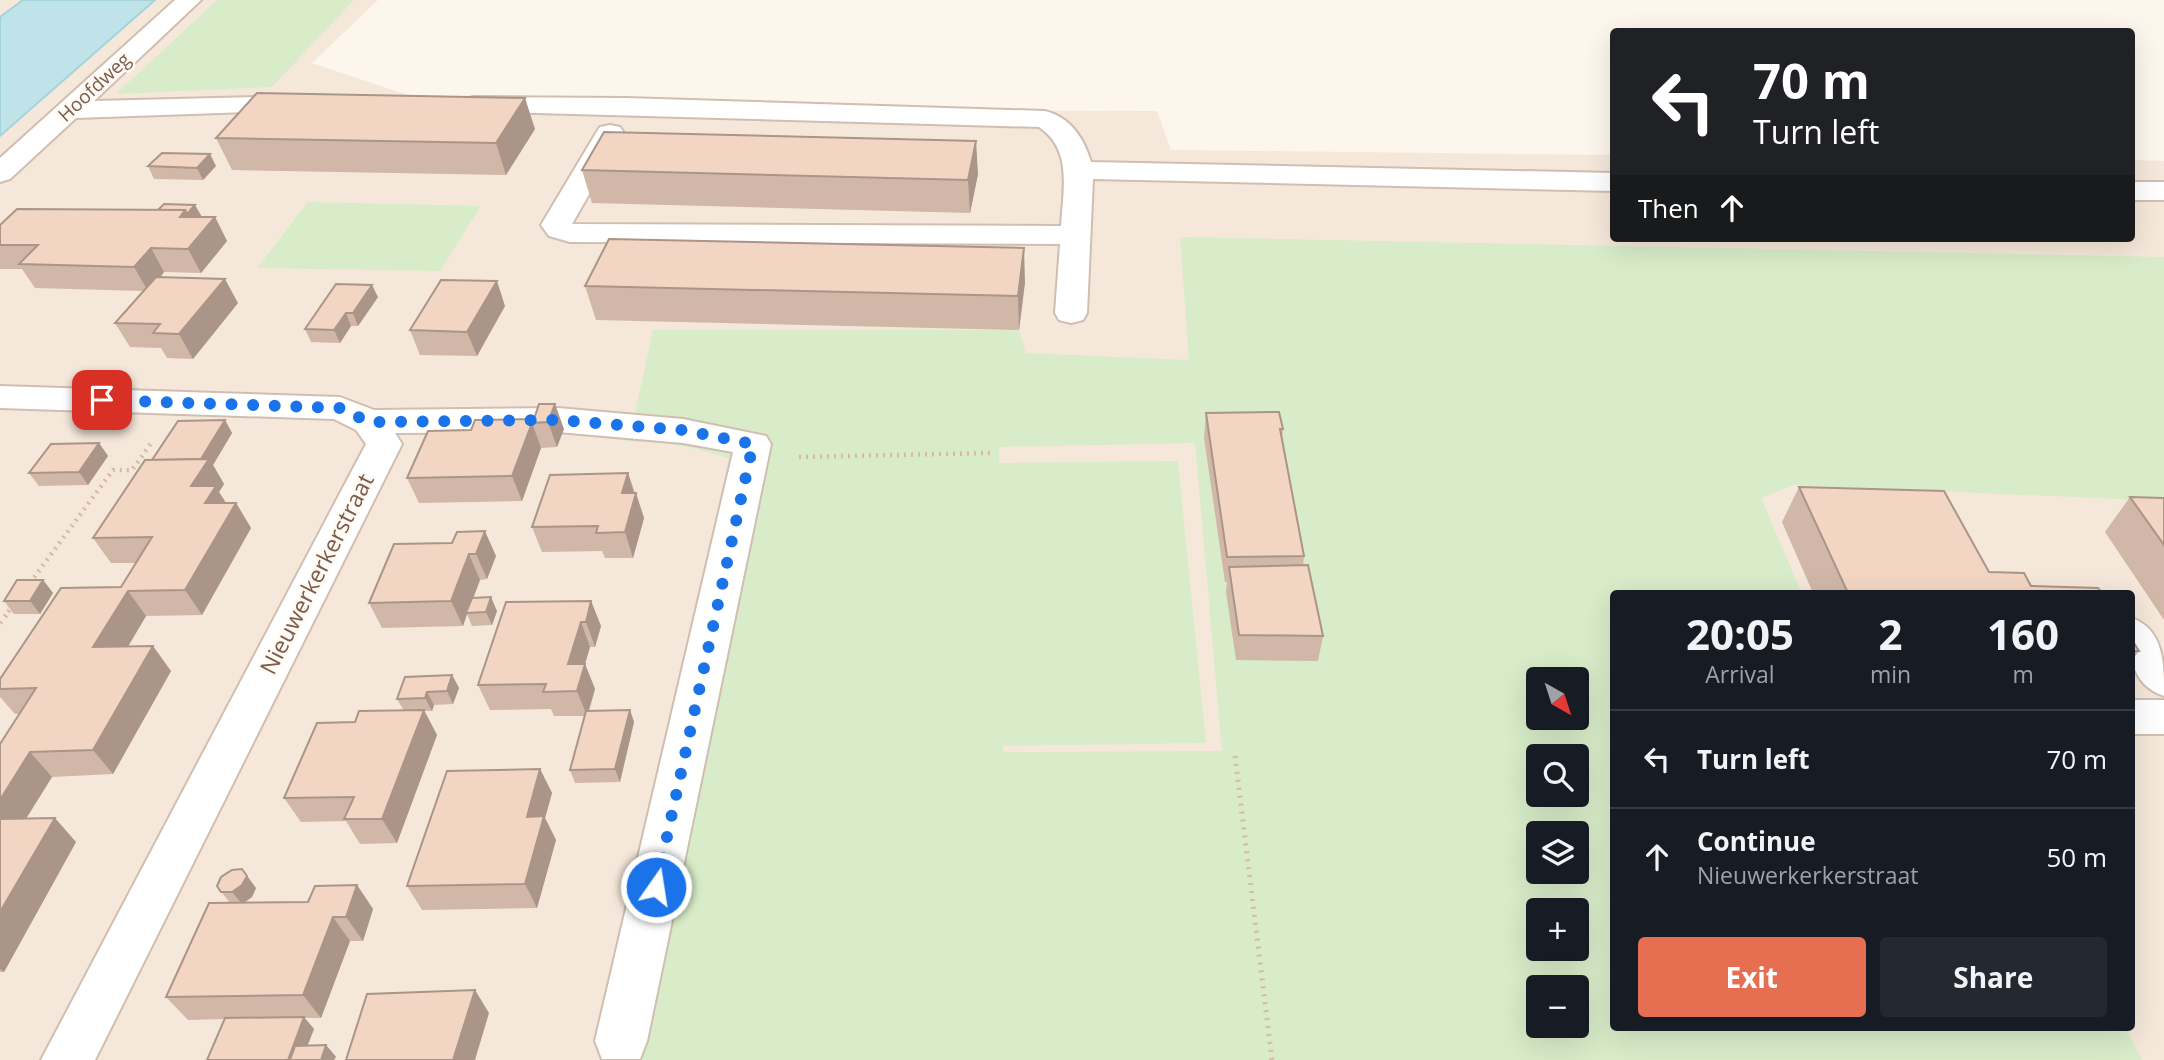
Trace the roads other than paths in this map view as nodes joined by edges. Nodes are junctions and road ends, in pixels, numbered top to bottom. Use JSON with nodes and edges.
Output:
{"nodes":[{"id":1,"x":189,"y":0,"type":"edge"},
{"id":2,"x":320,"y":104,"type":"edge"},
{"id":3,"x":445,"y":105,"type":"edge"},
{"id":4,"x":626,"y":106,"type":"junction"},
{"id":5,"x":69,"y":110,"type":"junction"},
{"id":6,"x":1079,"y":170,"type":"junction"},
{"id":7,"x":0,"y":173,"type":"edge"},
{"id":8,"x":1610,"y":182,"type":"edge"},
{"id":9,"x":2135,"y":191,"type":"edge"},
{"id":10,"x":2164,"y":191,"type":"edge"},
{"id":11,"x":1075,"y":235,"type":"junction"},
{"id":12,"x":1071,"y":313,"type":"dead end"},
{"id":13,"x":0,"y":397,"type":"edge"},
{"id":14,"x":369,"y":422,"type":"junction"},
{"id":15,"x":2135,"y":638,"type":"edge"},
{"id":16,"x":2164,"y":679,"type":"edge"},
{"id":17,"x":2135,"y":717,"type":"edge"},
{"id":18,"x":2164,"y":717,"type":"edge"},
{"id":19,"x":621,"y":1041,"type":"dead end"},
{"id":20,"x":67,"y":1060,"type":"edge"}],
"edges":[{"from":1,"to":5,"type":"street","name":"Hoofdweg"},
{"from":2,"to":5,"type":"street"},
{"from":3,"to":4,"type":"street"},
{"from":4,"to":6,"type":"street"},
{"from":4,"to":11,"type":"street"},
{"from":5,"to":7,"type":"street","name":"Hoofdweg"},
{"from":6,"to":8,"type":"street"},
{"from":6,"to":11,"type":"street"},
{"from":9,"to":10,"type":"street"},
{"from":11,"to":12,"type":"street"},
{"from":13,"to":14,"type":"street"},
{"from":14,"to":19,"type":"street"},
{"from":14,"to":20,"type":"street","name":"Nieuwerkerkerstraat"},
{"from":15,"to":16,"type":"street"},
{"from":17,"to":18,"type":"street"}]}
